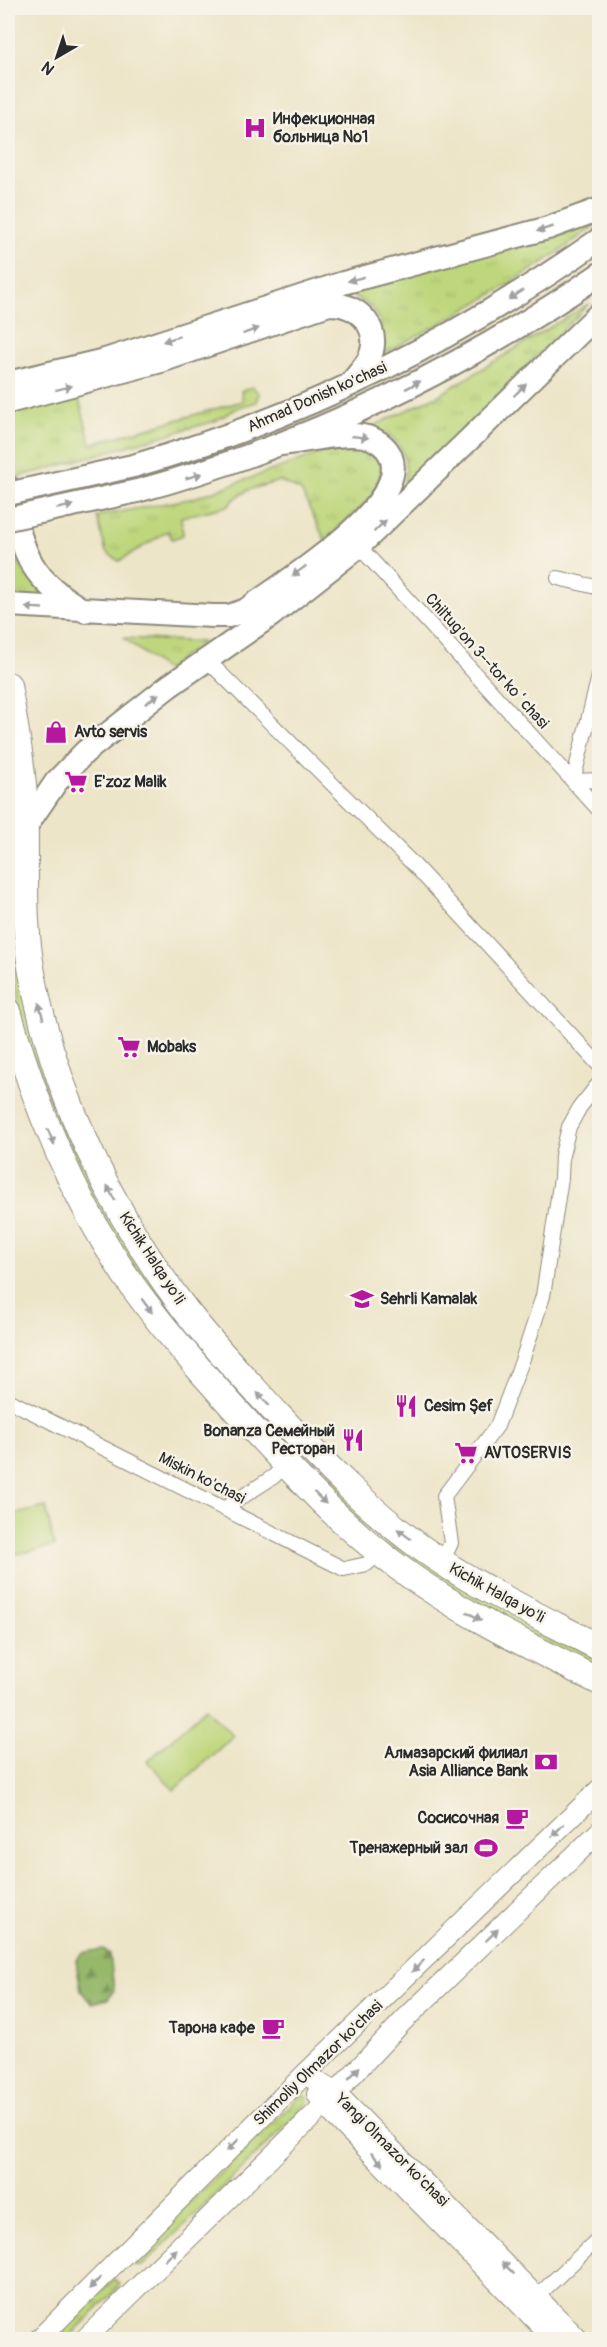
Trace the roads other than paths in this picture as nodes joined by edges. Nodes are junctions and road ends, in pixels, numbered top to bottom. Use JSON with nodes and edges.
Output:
{"nodes":[{"id":1,"x":600,"y":208,"type":"edge"},
{"id":2,"x":600,"y":239,"type":"edge"},
{"id":3,"x":600,"y":274,"type":"edge"},
{"id":4,"x":600,"y":283,"type":"edge"},
{"id":5,"x":566,"y":297,"type":"junction"},
{"id":6,"x":598,"y":316,"type":"edge"},
{"id":7,"x":12,"y":386,"type":"edge"},
{"id":8,"x":348,"y":387,"type":"junction"},
{"id":9,"x":8,"y":402,"type":"edge"},
{"id":10,"x":281,"y":444,"type":"junction"},
{"id":11,"x":8,"y":487,"type":"edge"},
{"id":12,"x":8,"y":494,"type":"edge"},
{"id":13,"x":8,"y":519,"type":"edge"},
{"id":14,"x":354,"y":541,"type":"junction"},
{"id":15,"x":558,"y":578,"type":"dead end"},
{"id":16,"x":600,"y":588,"type":"edge"},
{"id":17,"x":8,"y":604,"type":"edge"},
{"id":18,"x":85,"y":611,"type":"junction"},
{"id":19,"x":270,"y":616,"type":"junction"},
{"id":20,"x":206,"y":659,"type":"junction"},
{"id":21,"x":600,"y":672,"type":"edge"},
{"id":22,"x":8,"y":685,"type":"edge"},
{"id":23,"x":600,"y":780,"type":"edge"},
{"id":24,"x":573,"y":781,"type":"junction"},
{"id":25,"x":600,"y":811,"type":"edge"},
{"id":26,"x":16,"y":830,"type":"edge"},
{"id":27,"x":8,"y":1011,"type":"edge"},
{"id":28,"x":600,"y":1066,"type":"edge"},
{"id":29,"x":600,"y":1082,"type":"edge"},
{"id":30,"x":8,"y":1400,"type":"edge"},
{"id":31,"x":286,"y":1465,"type":"junction"},
{"id":32,"x":225,"y":1508,"type":"junction"},
{"id":33,"x":380,"y":1553,"type":"junction"},
{"id":34,"x":442,"y":1562,"type":"junction"},
{"id":35,"x":600,"y":1648,"type":"edge"},
{"id":36,"x":600,"y":1682,"type":"edge"},
{"id":37,"x":600,"y":1789,"type":"edge"},
{"id":38,"x":600,"y":1831,"type":"edge"},
{"id":39,"x":305,"y":2074,"type":"junction"},
{"id":40,"x":330,"y":2099,"type":"junction"},
{"id":41,"x":600,"y":2237,"type":"edge"},
{"id":42,"x":116,"y":2262,"type":"junction"},
{"id":43,"x":140,"y":2285,"type":"junction"},
{"id":44,"x":531,"y":2303,"type":"junction"},
{"id":45,"x":38,"y":2340,"type":"edge"},
{"id":46,"x":84,"y":2340,"type":"edge"},
{"id":47,"x":555,"y":2340,"type":"edge"},
{"id":48,"x":579,"y":2340,"type":"edge"}],
"edges":[{"from":1,"to":7,"type":"main road","one_way":true},
{"from":2,"to":8,"type":"main road","name":"Ahmad Donish ko'chasi","one_way":true},
{"from":3,"to":5,"type":"main road","name":"Ahmad Donish ko'chasi"},
{"from":4,"to":5,"type":"main road"},
{"from":10,"to":5,"type":"main road","name":"Ahmad Donish ko'chasi","one_way":true},
{"from":14,"to":6,"type":"main road","one_way":true},
{"from":9,"to":8,"type":"main road","one_way":true},
{"from":8,"to":12,"type":"main road","name":"Ahmad Donish ko'chasi","bridge":true},
{"from":13,"to":10,"type":"main road","name":"Ahmad Donish ko'chasi","one_way":true,"bridge":true},
{"from":10,"to":14,"type":"main road","one_way":true},
{"from":11,"to":18,"type":"main road"},
{"from":14,"to":18,"type":"main road","one_way":true},
{"from":14,"to":19,"type":"main road"},
{"from":14,"to":24,"type":"street","name":"Chiltug'on 3--tor koʻchasi"},
{"from":15,"to":16,"type":"street"},
{"from":18,"to":17,"type":"main road","one_way":true},
{"from":18,"to":19,"type":"main road"},
{"from":19,"to":20,"type":"main road"},
{"from":26,"to":20,"type":"main road","one_way":true},
{"from":20,"to":28,"type":"street"},
{"from":21,"to":24,"type":"street"},
{"from":22,"to":26,"type":"highway","name":"Kichik Halqa yo'li"},
{"from":23,"to":24,"type":"street"},
{"from":24,"to":25,"type":"street","name":"Chiltug'on 3--tor koʻchasi"},
{"from":34,"to":26,"type":"highway","name":"Kichik Halqa yo'li","one_way":true},
{"from":27,"to":31,"type":"highway","name":"Kichik Halqa yo'li","one_way":true},
{"from":29,"to":34,"type":"street"},
{"from":30,"to":32,"type":"street","name":"Miskin ko'chasi"},
{"from":31,"to":32,"type":"street"},
{"from":31,"to":33,"type":"highway","name":"Kichik Halqa yo'li","one_way":true},
{"from":32,"to":33,"type":"street","name":"Miskin ko'chasi"},
{"from":33,"to":36,"type":"highway","name":"Kichik Halqa yo'li","one_way":true},
{"from":34,"to":35,"type":"highway","name":"Kichik Halqa yo'li"},
{"from":37,"to":39,"type":"main road","name":"Shimoliy Olmazor ko'chasi","one_way":true},
{"from":40,"to":38,"type":"main road","name":"Shimoliy Olmazor ko'chasi","one_way":true},
{"from":39,"to":40,"type":"main road","name":"Yangi Olmazor ko'chasi"},
{"from":39,"to":42,"type":"main road","name":"Shimoliy Olmazor ko'chasi","one_way":true},
{"from":43,"to":40,"type":"main road","name":"Shimoliy Olmazor ko'chasi","one_way":true},
{"from":40,"to":44,"type":"main road","name":"Yangi Olmazor ko'chasi"},
{"from":41,"to":44,"type":"street"},
{"from":42,"to":43,"type":"main road"},
{"from":42,"to":45,"type":"main road","name":"Shimoliy Olmazor ko'chasi","one_way":true},
{"from":43,"to":46,"type":"main road","name":"Shimoliy Olmazor ko'chasi"},
{"from":44,"to":47,"type":"main road","name":"Yangi Olmazor ko'chasi"},
{"from":44,"to":48,"type":"main road","name":"Yangi Olmazor ko'chasi"}]}
